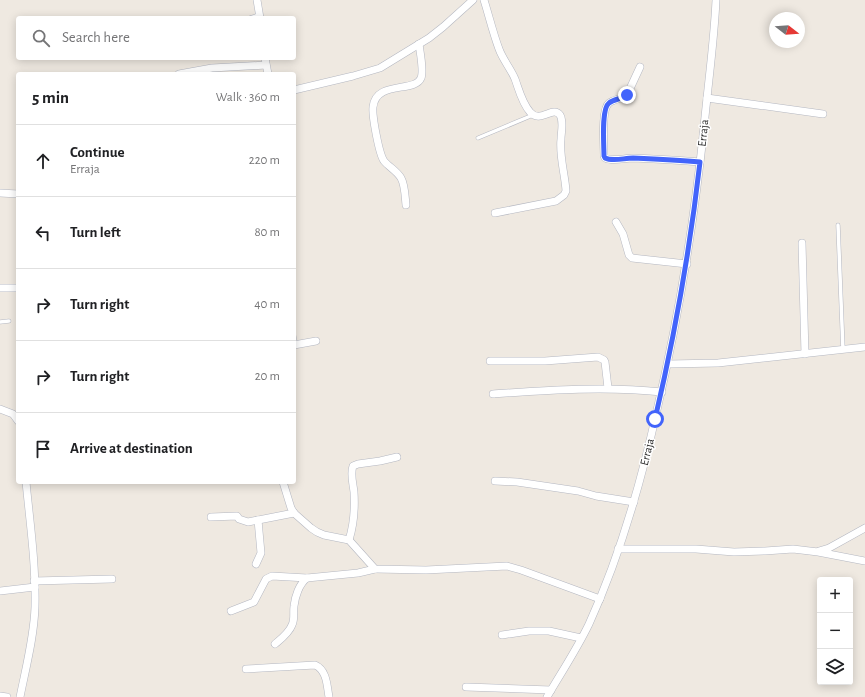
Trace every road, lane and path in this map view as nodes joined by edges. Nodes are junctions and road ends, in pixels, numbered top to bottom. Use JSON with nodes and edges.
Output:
{"nodes":[{"id":1,"x":257,"y":0,"type":"edge"},
{"id":2,"x":473,"y":0,"type":"edge"},
{"id":3,"x":484,"y":0,"type":"edge"},
{"id":4,"x":716,"y":0,"type":"edge"},
{"id":5,"x":259,"y":16,"type":"edge"},
{"id":6,"x":419,"y":44,"type":"junction"},
{"id":7,"x":266,"y":61,"type":"edge"},
{"id":8,"x":640,"y":67,"type":"dead end"},
{"id":9,"x":190,"y":72,"type":"edge"},
{"id":10,"x":268,"y":72,"type":"edge"},
{"id":11,"x":296,"y":90,"type":"edge"},
{"id":12,"x":707,"y":98,"type":"junction"},
{"id":13,"x":823,"y":114,"type":"dead end"},
{"id":14,"x":533,"y":115,"type":"junction"},
{"id":15,"x":478,"y":138,"type":"dead end"},
{"id":16,"x":700,"y":162,"type":"junction"},
{"id":17,"x":0,"y":193,"type":"edge"},
{"id":18,"x":16,"y":194,"type":"edge"},
{"id":19,"x":406,"y":205,"type":"dead end"},
{"id":20,"x":496,"y":214,"type":"dead end"},
{"id":21,"x":616,"y":222,"type":"dead end"},
{"id":22,"x":838,"y":225,"type":"dead end"},
{"id":23,"x":802,"y":243,"type":"dead end"},
{"id":24,"x":687,"y":264,"type":"junction"},
{"id":25,"x":0,"y":288,"type":"edge"},
{"id":26,"x":16,"y":288,"type":"edge"},
{"id":27,"x":9,"y":321,"type":"dead end"},
{"id":28,"x":0,"y":322,"type":"edge"},
{"id":29,"x":316,"y":340,"type":"dead end"},
{"id":30,"x":296,"y":345,"type":"edge"},
{"id":31,"x":865,"y":347,"type":"edge"},
{"id":32,"x":843,"y":350,"type":"junction"},
{"id":33,"x":805,"y":354,"type":"junction"},
{"id":34,"x":490,"y":361,"type":"dead end"},
{"id":35,"x":669,"y":364,"type":"junction"},
{"id":36,"x":608,"y":388,"type":"junction"},
{"id":37,"x":662,"y":392,"type":"junction"},
{"id":38,"x":493,"y":394,"type":"dead end"},
{"id":39,"x":0,"y":409,"type":"edge"},
{"id":40,"x":16,"y":419,"type":"edge"},
{"id":41,"x":397,"y":457,"type":"dead end"},
{"id":42,"x":495,"y":481,"type":"dead end"},
{"id":43,"x":26,"y":484,"type":"edge"},
{"id":44,"x":284,"y":484,"type":"edge"},
{"id":45,"x":634,"y":502,"type":"junction"},
{"id":46,"x":294,"y":513,"type":"junction"},
{"id":47,"x":210,"y":517,"type":"dead end"},
{"id":48,"x":258,"y":520,"type":"junction"},
{"id":49,"x":865,"y":528,"type":"edge"},
{"id":50,"x":349,"y":540,"type":"junction"},
{"id":51,"x":618,"y":549,"type":"junction"},
{"id":52,"x":818,"y":552,"type":"junction"},
{"id":53,"x":865,"y":561,"type":"edge"},
{"id":54,"x":256,"y":564,"type":"dead end"},
{"id":55,"x":375,"y":569,"type":"junction"},
{"id":56,"x":307,"y":578,"type":"junction"},
{"id":57,"x":112,"y":579,"type":"dead end"},
{"id":58,"x":34,"y":584,"type":"junction"},
{"id":59,"x":0,"y":591,"type":"edge"},
{"id":60,"x":600,"y":599,"type":"junction"},
{"id":61,"x":231,"y":611,"type":"dead end"},
{"id":62,"x":502,"y":635,"type":"dead end"},
{"id":63,"x":581,"y":638,"type":"junction"},
{"id":64,"x":275,"y":644,"type":"dead end"},
{"id":65,"x":246,"y":669,"type":"dead end"},
{"id":66,"x":466,"y":687,"type":"dead end"},
{"id":67,"x":551,"y":690,"type":"junction"},
{"id":68,"x":0,"y":696,"type":"edge"},
{"id":69,"x":7,"y":697,"type":"edge"},
{"id":70,"x":20,"y":697,"type":"edge"},
{"id":71,"x":329,"y":697,"type":"edge"},
{"id":72,"x":547,"y":697,"type":"edge"}],
"edges":[{"from":1,"to":5,"type":"street"},
{"from":2,"to":6,"type":"street"},
{"from":3,"to":14,"type":"street"},
{"from":4,"to":12,"type":"street","name":"Erraja"},
{"from":6,"to":11,"type":"street"},
{"from":6,"to":19,"type":"street"},
{"from":7,"to":9,"type":"street"},
{"from":7,"to":10,"type":"street"},
{"from":8,"to":16,"type":"street"},
{"from":12,"to":13,"type":"street"},
{"from":12,"to":16,"type":"street","name":"Erraja"},
{"from":14,"to":15,"type":"lane"},
{"from":14,"to":20,"type":"street"},
{"from":16,"to":24,"type":"street","name":"Erraja"},
{"from":17,"to":18,"type":"street"},
{"from":21,"to":24,"type":"street"},
{"from":22,"to":32,"type":"lane"},
{"from":23,"to":33,"type":"street"},
{"from":24,"to":35,"type":"street","name":"Erraja"},
{"from":25,"to":26,"type":"street"},
{"from":27,"to":28,"type":"lane"},
{"from":29,"to":30,"type":"street"},
{"from":31,"to":32,"type":"street"},
{"from":32,"to":33,"type":"street"},
{"from":33,"to":35,"type":"street"},
{"from":34,"to":36,"type":"street"},
{"from":35,"to":37,"type":"street","name":"Erraja"},
{"from":36,"to":37,"type":"street"},
{"from":36,"to":38,"type":"street"},
{"from":37,"to":45,"type":"street","name":"Erraja"},
{"from":39,"to":40,"type":"street"},
{"from":41,"to":50,"type":"street"},
{"from":42,"to":45,"type":"street"},
{"from":43,"to":58,"type":"street"},
{"from":44,"to":46,"type":"street"},
{"from":45,"to":51,"type":"street","name":"Erraja"},
{"from":46,"to":48,"type":"street"},
{"from":46,"to":50,"type":"street"},
{"from":47,"to":48,"type":"street"},
{"from":48,"to":54,"type":"street"},
{"from":49,"to":52,"type":"street"},
{"from":50,"to":55,"type":"street"},
{"from":51,"to":52,"type":"street"},
{"from":51,"to":60,"type":"street","name":"Erraja"},
{"from":52,"to":53,"type":"street"},
{"from":55,"to":56,"type":"street"},
{"from":55,"to":60,"type":"street"},
{"from":56,"to":61,"type":"street"},
{"from":56,"to":64,"type":"street"},
{"from":57,"to":58,"type":"street"},
{"from":58,"to":59,"type":"street"},
{"from":58,"to":70,"type":"street"},
{"from":60,"to":63,"type":"street","name":"Erraja"},
{"from":62,"to":63,"type":"street"},
{"from":63,"to":67,"type":"street","name":"Erraja"},
{"from":65,"to":71,"type":"street"},
{"from":66,"to":67,"type":"street"},
{"from":67,"to":72,"type":"street","name":"Erraja"},
{"from":68,"to":69,"type":"street"}]}
